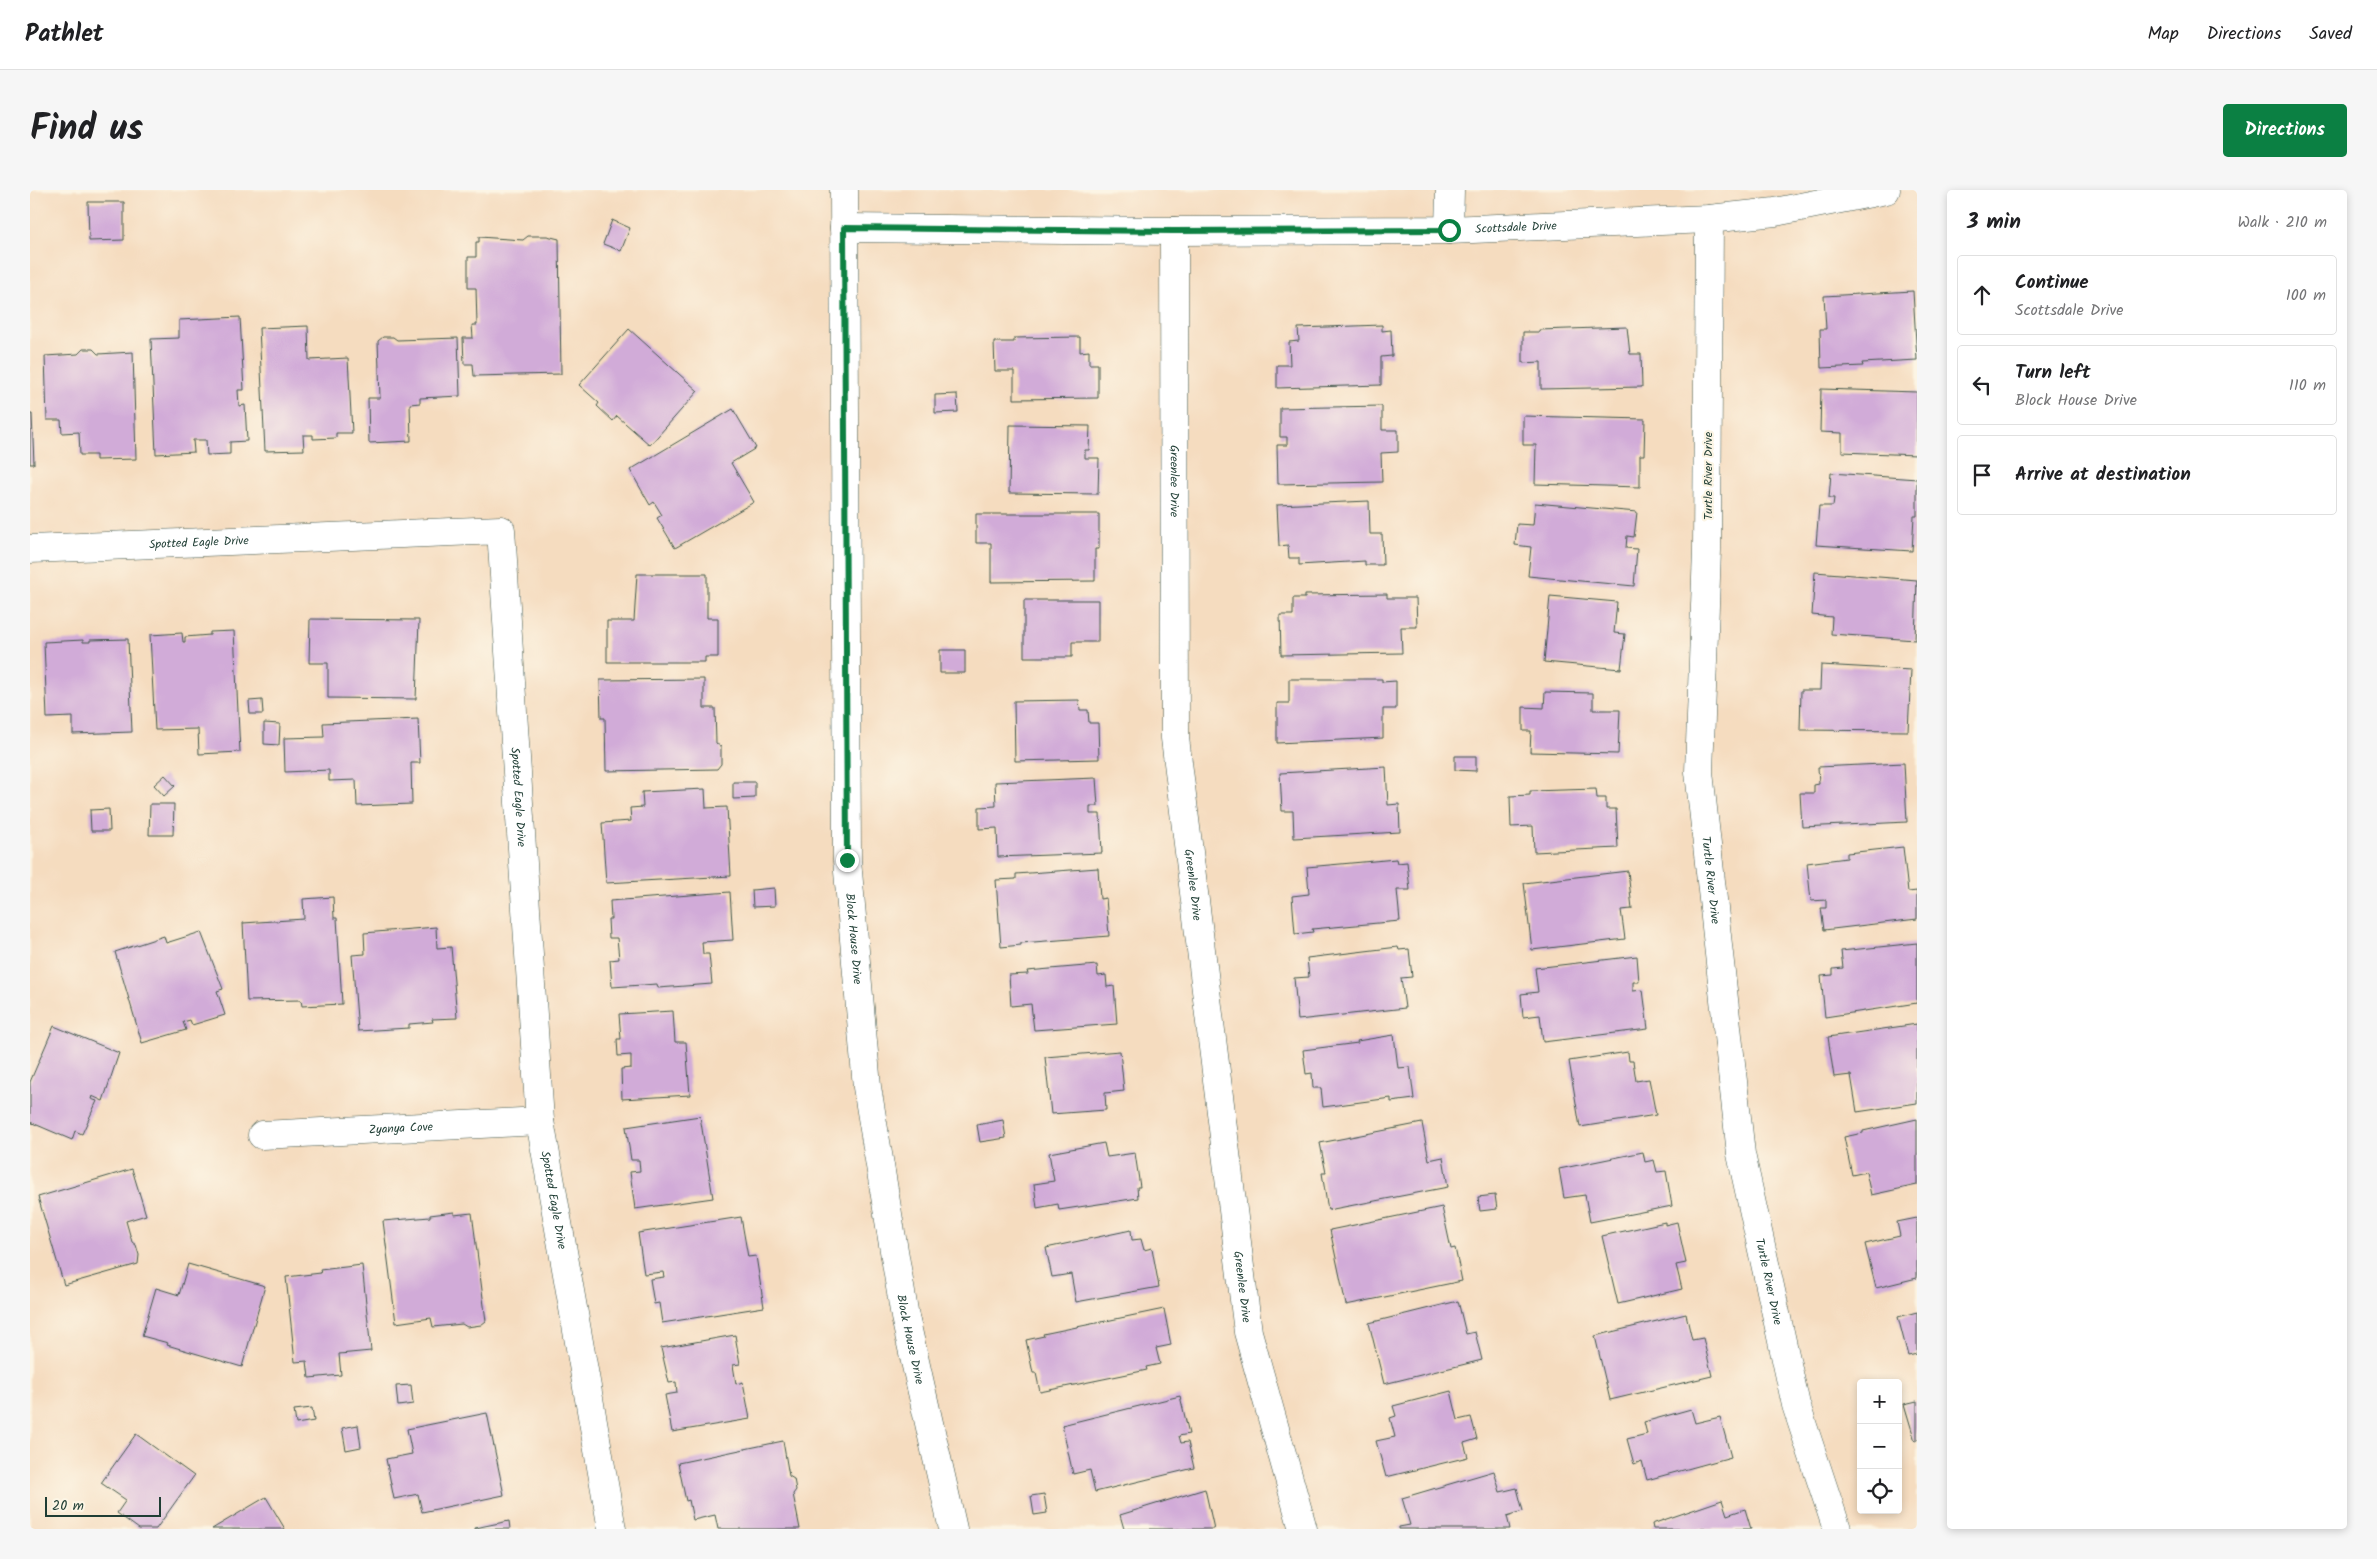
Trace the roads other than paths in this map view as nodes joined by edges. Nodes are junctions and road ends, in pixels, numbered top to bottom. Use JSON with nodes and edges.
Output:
{"nodes":[{"id":1,"x":844,"y":190,"type":"edge"},
{"id":2,"x":1450,"y":190,"type":"edge"},
{"id":3,"x":1886,"y":190,"type":"edge"},
{"id":4,"x":1709,"y":219,"type":"junction"},
{"id":5,"x":844,"y":228,"type":"junction"},
{"id":6,"x":1449,"y":230,"type":"junction"},
{"id":7,"x":1174,"y":231,"type":"junction"},
{"id":8,"x":30,"y":549,"type":"edge"},
{"id":9,"x":540,"y":1122,"type":"junction"},
{"id":10,"x":262,"y":1135,"type":"dead end"},
{"id":11,"x":612,"y":1529,"type":"edge"},
{"id":12,"x":953,"y":1529,"type":"edge"},
{"id":13,"x":1303,"y":1529,"type":"edge"},
{"id":14,"x":1836,"y":1529,"type":"edge"}],
"edges":[{"from":1,"to":5,"type":"street","name":"Block House Drive"},
{"from":2,"to":6,"type":"street"},
{"from":3,"to":4,"type":"street","name":"Scottsdale Drive"},
{"from":4,"to":6,"type":"street","name":"Scottsdale Drive"},
{"from":4,"to":14,"type":"street","name":"Turtle River Drive"},
{"from":5,"to":7,"type":"street","name":"Scottsdale Drive"},
{"from":5,"to":12,"type":"street","name":"Block House Drive"},
{"from":6,"to":7,"type":"street","name":"Scottsdale Drive"},
{"from":7,"to":13,"type":"street","name":"Greenlee Drive"},
{"from":8,"to":9,"type":"street","name":"Spotted Eagle Drive"},
{"from":9,"to":10,"type":"street","name":"Zyanya Cove"},
{"from":9,"to":11,"type":"street","name":"Spotted Eagle Drive"}]}
